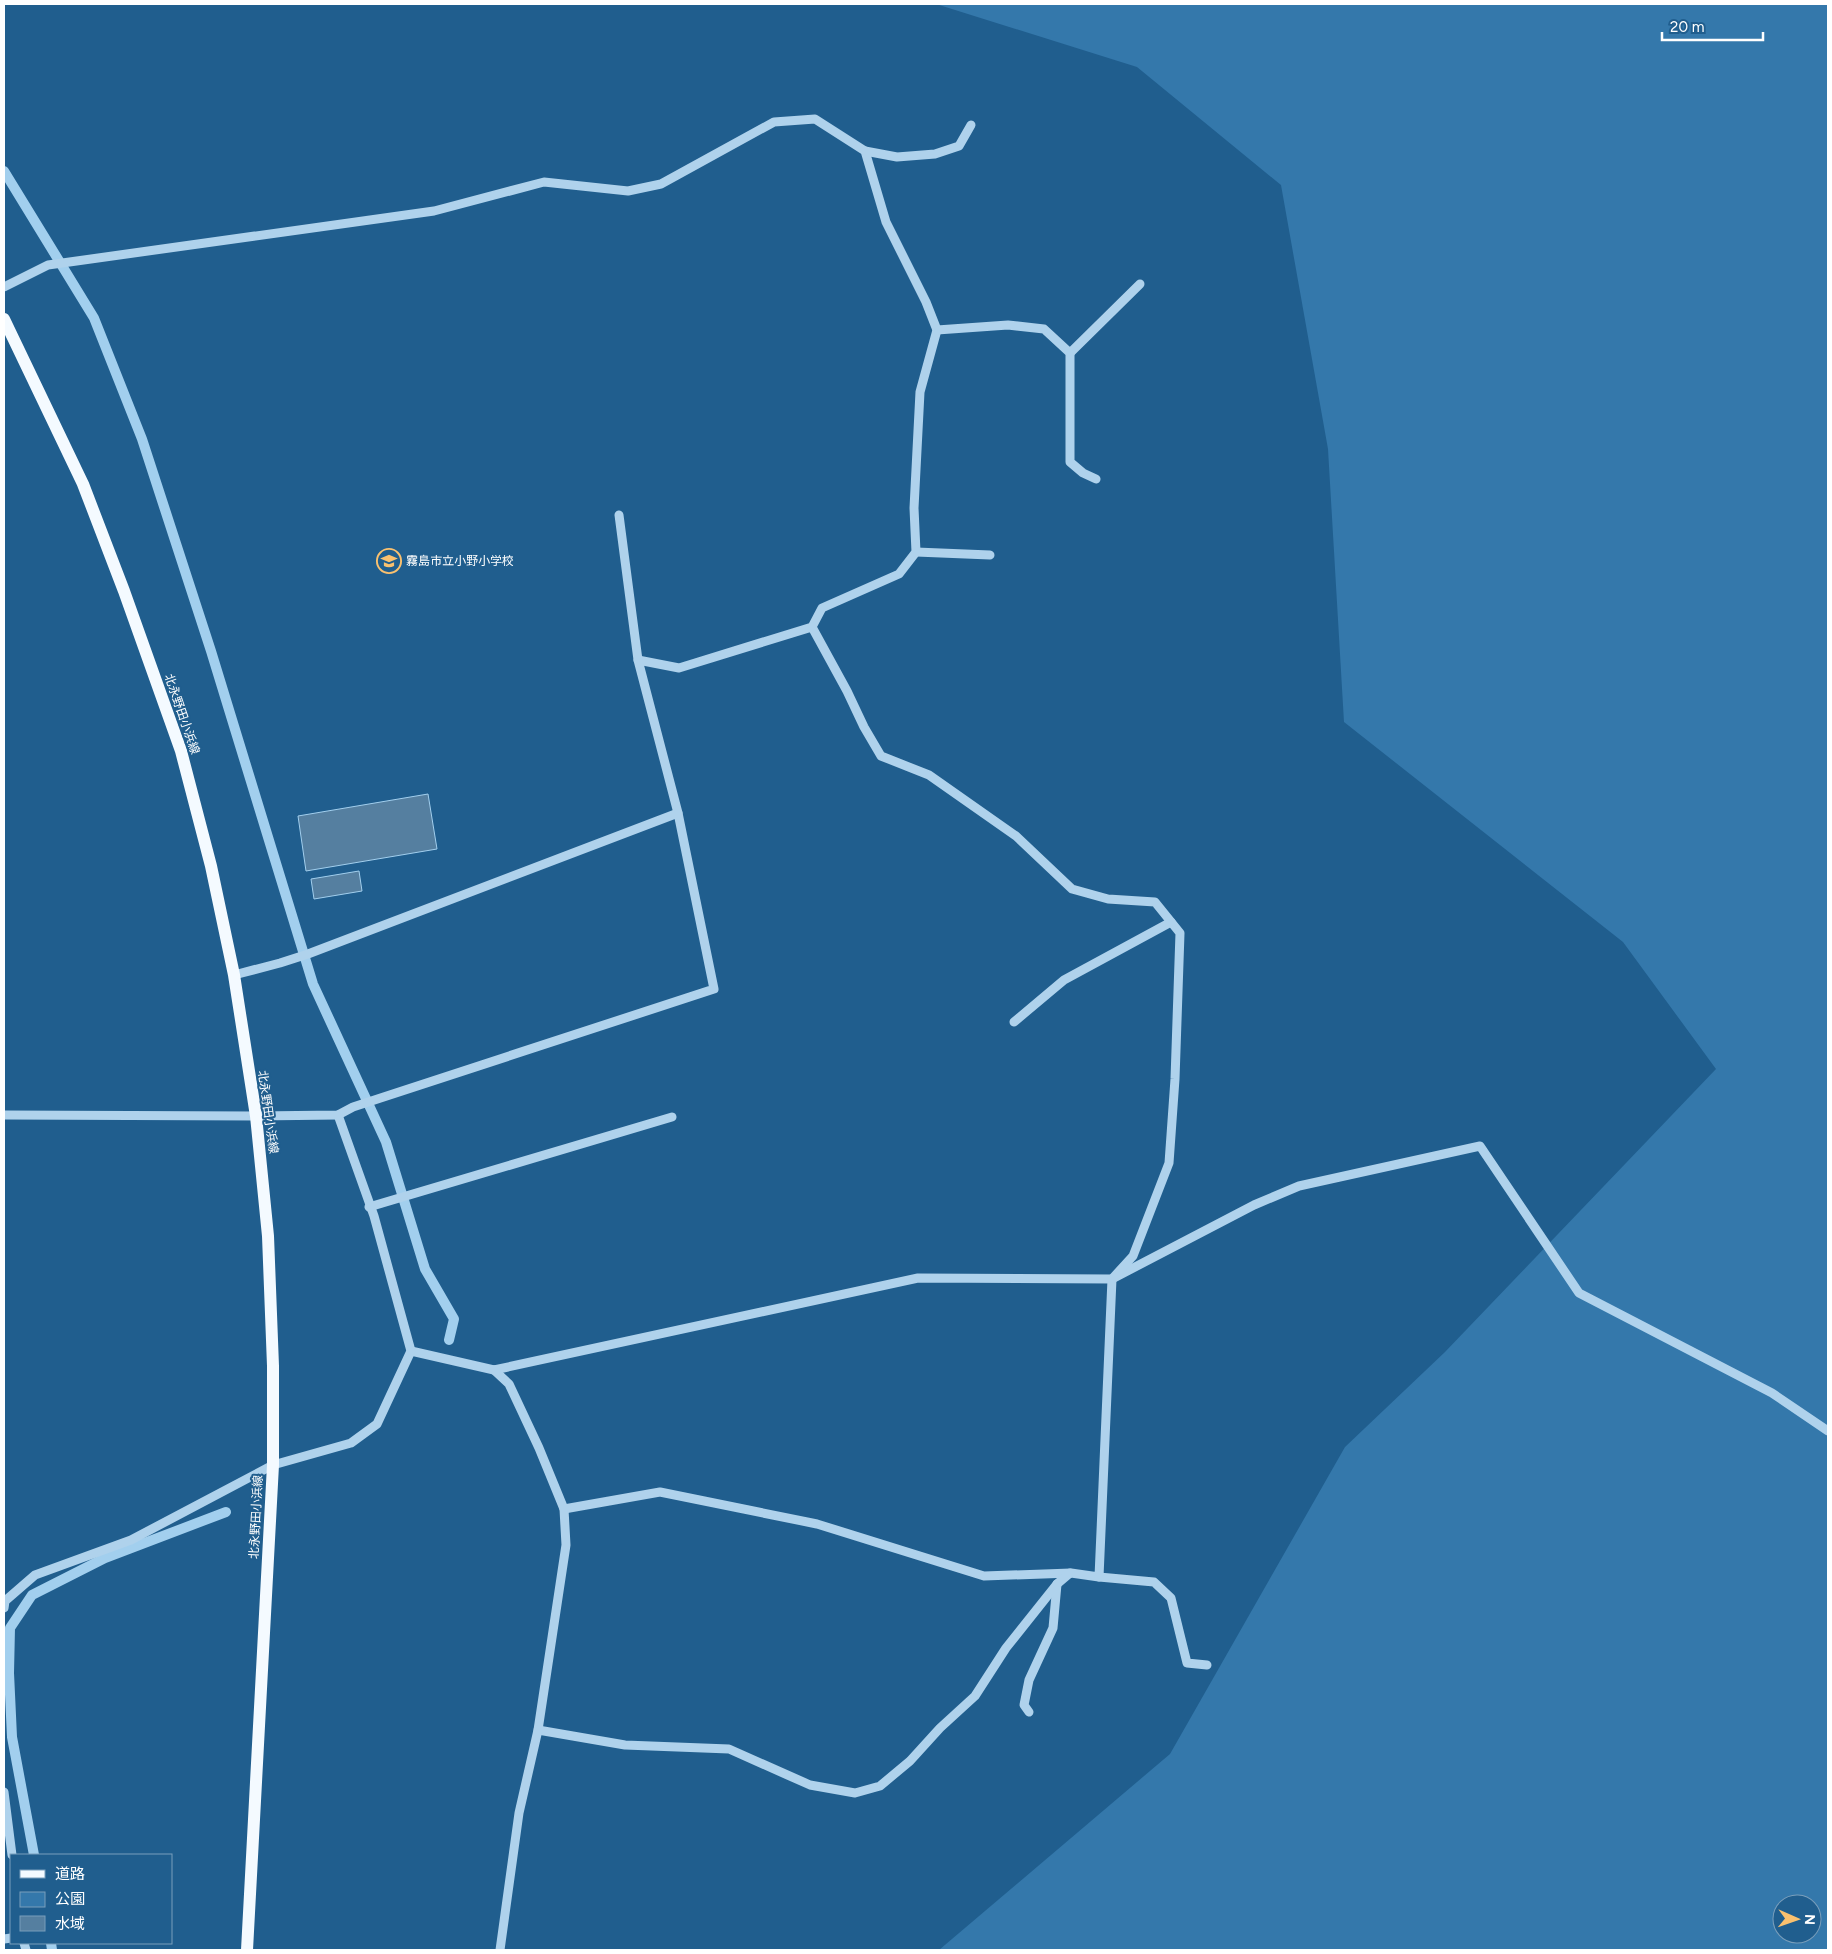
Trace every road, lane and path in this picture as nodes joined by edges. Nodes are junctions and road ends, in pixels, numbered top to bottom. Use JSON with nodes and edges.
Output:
{"nodes":[{"id":1,"x":971,"y":126,"type":"dead end"},
{"id":2,"x":865,"y":151,"type":"junction"},
{"id":3,"x":1140,"y":284,"type":"dead end"},
{"id":4,"x":4,"y":287,"type":"edge"},
{"id":5,"x":4,"y":319,"type":"edge"},
{"id":6,"x":937,"y":330,"type":"junction"},
{"id":7,"x":1070,"y":353,"type":"junction"},
{"id":8,"x":1096,"y":478,"type":"dead end"},
{"id":9,"x":619,"y":514,"type":"dead end"},
{"id":10,"x":916,"y":552,"type":"junction"},
{"id":11,"x":990,"y":555,"type":"dead end"},
{"id":12,"x":812,"y":627,"type":"junction"},
{"id":13,"x":638,"y":660,"type":"junction"},
{"id":14,"x":678,"y":813,"type":"junction"},
{"id":15,"x":1171,"y":922,"type":"junction"},
{"id":16,"x":234,"y":975,"type":"junction"},
{"id":17,"x":1014,"y":1022,"type":"dead end"},
{"id":18,"x":4,"y":1115,"type":"edge"},
{"id":19,"x":338,"y":1115,"type":"junction"},
{"id":20,"x":256,"y":1116,"type":"junction"},
{"id":21,"x":672,"y":1117,"type":"dead end"},
{"id":22,"x":369,"y":1207,"type":"junction"},
{"id":23,"x":1112,"y":1280,"type":"junction"},
{"id":24,"x":411,"y":1351,"type":"junction"},
{"id":25,"x":494,"y":1370,"type":"junction"},
{"id":26,"x":1828,"y":1431,"type":"edge"},
{"id":27,"x":273,"y":1465,"type":"junction"},
{"id":28,"x":564,"y":1509,"type":"junction"},
{"id":29,"x":1070,"y":1573,"type":"junction"},
{"id":30,"x":1099,"y":1577,"type":"junction"},
{"id":31,"x":1057,"y":1584,"type":"junction"},
{"id":32,"x":4,"y":1608,"type":"edge"},
{"id":33,"x":1208,"y":1664,"type":"dead end"},
{"id":34,"x":1029,"y":1712,"type":"dead end"},
{"id":35,"x":538,"y":1730,"type":"junction"},
{"id":36,"x":4,"y":1792,"type":"edge"},
{"id":37,"x":12,"y":1854,"type":"edge"},
{"id":38,"x":247,"y":1950,"type":"edge"},
{"id":39,"x":500,"y":1950,"type":"edge"}],
"edges":[{"from":1,"to":2,"type":"street"},
{"from":2,"to":4,"type":"street"},
{"from":2,"to":6,"type":"street"},
{"from":3,"to":7,"type":"street"},
{"from":5,"to":16,"type":"main road","name":"北永野田小浜線"},
{"from":6,"to":7,"type":"street"},
{"from":6,"to":10,"type":"street"},
{"from":7,"to":8,"type":"street"},
{"from":9,"to":13,"type":"street"},
{"from":10,"to":11,"type":"street"},
{"from":10,"to":12,"type":"street"},
{"from":12,"to":13,"type":"street"},
{"from":12,"to":15,"type":"street"},
{"from":13,"to":14,"type":"street"},
{"from":14,"to":16,"type":"street"},
{"from":14,"to":19,"type":"street"},
{"from":15,"to":17,"type":"street"},
{"from":15,"to":23,"type":"street"},
{"from":16,"to":20,"type":"main road","name":"北永野田小浜線"},
{"from":18,"to":20,"type":"street"},
{"from":19,"to":20,"type":"street"},
{"from":19,"to":22,"type":"street"},
{"from":20,"to":27,"type":"main road","name":"北永野田小浜線"},
{"from":21,"to":22,"type":"street"},
{"from":22,"to":24,"type":"street"},
{"from":23,"to":25,"type":"street"},
{"from":23,"to":26,"type":"street"},
{"from":23,"to":30,"type":"street"},
{"from":24,"to":25,"type":"street"},
{"from":24,"to":27,"type":"street"},
{"from":25,"to":28,"type":"street"},
{"from":27,"to":32,"type":"street"},
{"from":27,"to":38,"type":"main road","name":"北永野田小浜線"},
{"from":28,"to":29,"type":"street"},
{"from":28,"to":35,"type":"street"},
{"from":29,"to":30,"type":"street"},
{"from":29,"to":31,"type":"street"},
{"from":30,"to":33,"type":"street"},
{"from":31,"to":34,"type":"street"},
{"from":31,"to":35,"type":"street"},
{"from":35,"to":39,"type":"street"},
{"from":36,"to":37,"type":"street"}]}
